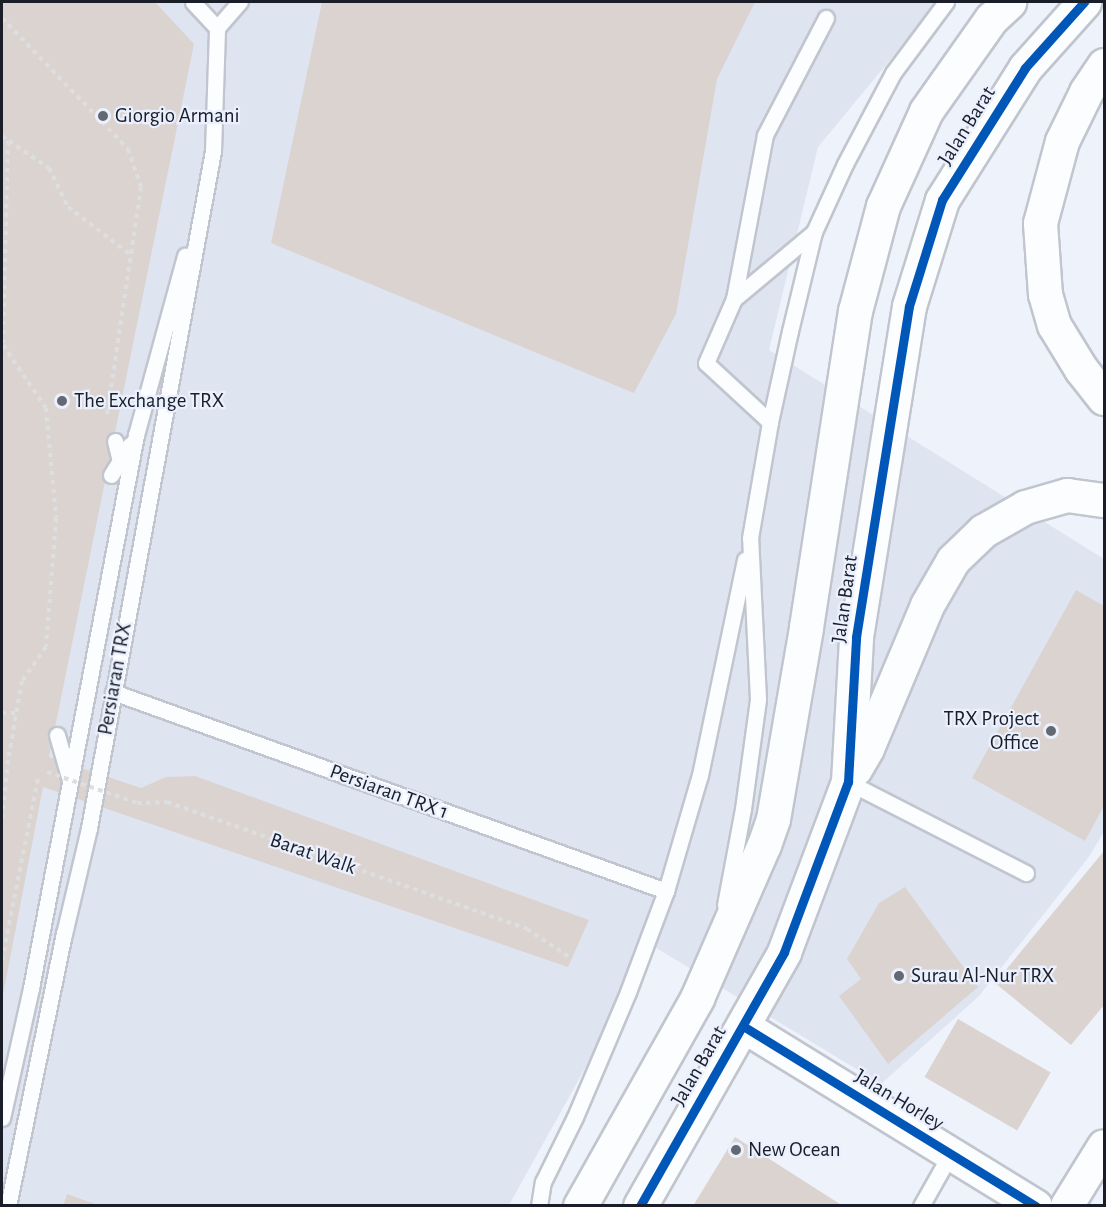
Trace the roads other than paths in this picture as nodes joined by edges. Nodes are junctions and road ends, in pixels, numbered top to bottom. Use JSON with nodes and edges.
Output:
{"nodes":[{"id":1,"x":193,"y":2,"type":"edge"},
{"id":2,"x":240,"y":2,"type":"edge"},
{"id":3,"x":946,"y":2,"type":"edge"},
{"id":4,"x":1009,"y":2,"type":"edge"},
{"id":5,"x":1084,"y":2,"type":"edge"},
{"id":6,"x":826,"y":18,"type":"dead end"},
{"id":7,"x":217,"y":28,"type":"junction"},
{"id":8,"x":1104,"y":65,"type":"edge"},
{"id":9,"x":213,"y":151,"type":"junction"},
{"id":10,"x":814,"y":232,"type":"junction"},
{"id":11,"x":734,"y":299,"type":"junction"},
{"id":12,"x":1104,"y":398,"type":"edge"},
{"id":13,"x":770,"y":422,"type":"junction"},
{"id":14,"x":136,"y":435,"type":"junction"},
{"id":15,"x":115,"y":441,"type":"dead end"},
{"id":16,"x":120,"y":461,"type":"junction"},
{"id":17,"x":111,"y":475,"type":"dead end"},
{"id":18,"x":1104,"y":500,"type":"edge"},
{"id":19,"x":750,"y":538,"type":"junction"},
{"id":20,"x":113,"y":692,"type":"junction"},
{"id":21,"x":57,"y":735,"type":"dead end"},
{"id":22,"x":70,"y":780,"type":"junction"},
{"id":23,"x":848,"y":782,"type":"junction"},
{"id":24,"x":1026,"y":873,"type":"dead end"},
{"id":25,"x":666,"y":891,"type":"junction"},
{"id":26,"x":713,"y":964,"type":"junction"},
{"id":27,"x":743,"y":1026,"type":"junction"},
{"id":28,"x":2,"y":1118,"type":"edge"},
{"id":29,"x":1104,"y":1146,"type":"edge"},
{"id":30,"x":951,"y":1153,"type":"junction"},
{"id":31,"x":926,"y":1203,"type":"edge"},
{"id":32,"x":8,"y":1206,"type":"edge"},
{"id":33,"x":539,"y":1206,"type":"edge"},
{"id":34,"x":580,"y":1206,"type":"edge"},
{"id":35,"x":640,"y":1206,"type":"edge"},
{"id":36,"x":1036,"y":1206,"type":"edge"},
{"id":37,"x":1067,"y":1206,"type":"edge"}],
"edges":[{"from":1,"to":7,"type":"lane"},
{"from":2,"to":7,"type":"lane"},
{"from":3,"to":10,"type":"lane"},
{"from":4,"to":26,"type":"street","name":"Jalan Barat"},
{"from":5,"to":23,"type":"street","name":"Jalan Barat"},
{"from":6,"to":11,"type":"lane"},
{"from":7,"to":9,"type":"lane","name":"Persiaran TRX"},
{"from":8,"to":12,"type":"street"},
{"from":9,"to":14,"type":"lane","name":"Persiaran TRX"},
{"from":9,"to":20,"type":"lane","name":"Persiaran TRX"},
{"from":10,"to":11,"type":"lane"},
{"from":10,"to":13,"type":"lane"},
{"from":11,"to":13,"type":"lane"},
{"from":13,"to":19,"type":"lane"},
{"from":14,"to":16,"type":"lane"},
{"from":14,"to":22,"type":"lane","name":"Persiaran TRX"},
{"from":15,"to":16,"type":"lane"},
{"from":16,"to":17,"type":"lane"},
{"from":18,"to":23,"type":"street"},
{"from":19,"to":25,"type":"lane"},
{"from":19,"to":26,"type":"lane"},
{"from":20,"to":25,"type":"lane","name":"Persiaran TRX 1"},
{"from":20,"to":32,"type":"lane","name":"Persiaran TRX"},
{"from":21,"to":22,"type":"lane"},
{"from":22,"to":28,"type":"lane","name":"Persiaran TRX"},
{"from":23,"to":24,"type":"lane"},
{"from":23,"to":27,"type":"street","name":"Jalan Barat"},
{"from":25,"to":33,"type":"lane"},
{"from":26,"to":34,"type":"street","name":"Jalan Barat"},
{"from":27,"to":30,"type":"street","name":"Jalan Horley"},
{"from":27,"to":35,"type":"street","name":"Jalan Barat"},
{"from":29,"to":37,"type":"street"},
{"from":30,"to":31,"type":"lane"},
{"from":30,"to":36,"type":"street","name":"Jalan Horley"}]}
